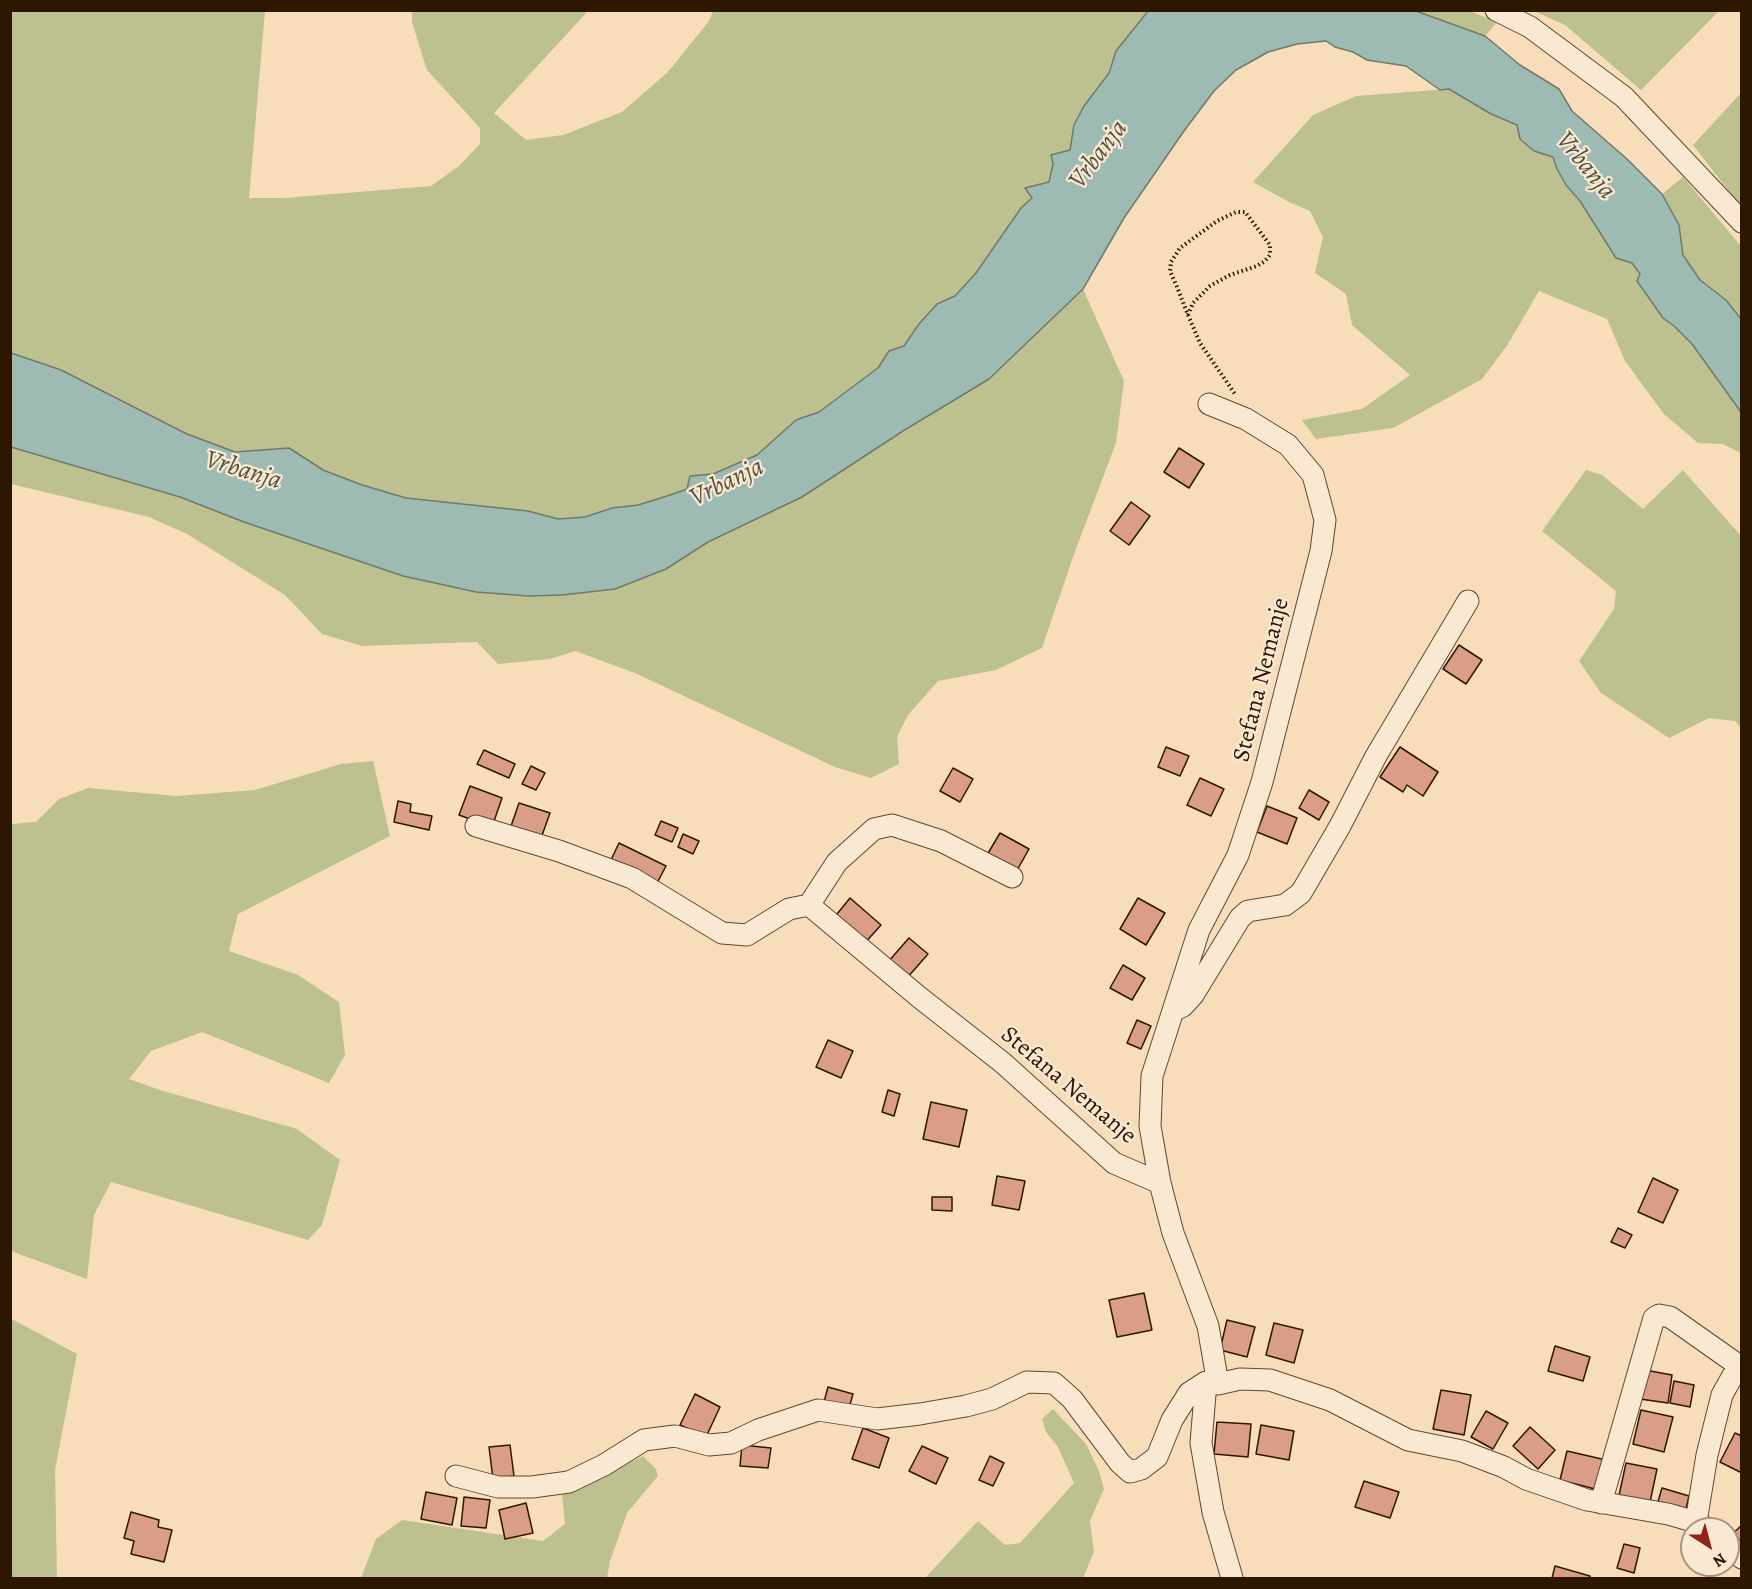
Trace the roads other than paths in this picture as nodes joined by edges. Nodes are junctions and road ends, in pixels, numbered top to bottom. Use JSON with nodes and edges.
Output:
{"nodes":[{"id":1,"x":1496,"y":10,"type":"edge"},
{"id":2,"x":1742,"y":222,"type":"edge"},
{"id":3,"x":1209,"y":404,"type":"dead end"},
{"id":4,"x":1468,"y":601,"type":"dead end"},
{"id":5,"x":476,"y":826,"type":"dead end"},
{"id":6,"x":1012,"y":877,"type":"dead end"},
{"id":7,"x":809,"y":905,"type":"junction"},
{"id":8,"x":1173,"y":1011,"type":"junction"},
{"id":9,"x":1160,"y":1183,"type":"junction"},
{"id":10,"x":1741,"y":1367,"type":"edge"},
{"id":11,"x":1212,"y":1383,"type":"junction"},
{"id":12,"x":456,"y":1476,"type":"dead end"},
{"id":13,"x":1601,"y":1503,"type":"junction"},
{"id":14,"x":1703,"y":1517,"type":"edge"},
{"id":15,"x":1680,"y":1518,"type":"edge"},
{"id":16,"x":1232,"y":1578,"type":"edge"}],
"edges":[{"from":1,"to":2,"type":"street"},
{"from":3,"to":8,"type":"street","name":"Stefana Nemanje"},
{"from":4,"to":8,"type":"street","name":"Stefana Nemanje"},
{"from":5,"to":7,"type":"street"},
{"from":6,"to":7,"type":"street"},
{"from":7,"to":9,"type":"street","name":"Stefana Nemanje"},
{"from":8,"to":9,"type":"street","name":"Stefana Nemanje"},
{"from":9,"to":11,"type":"street","name":"Stefana Nemanje"},
{"from":10,"to":13,"type":"street"},
{"from":10,"to":14,"type":"street"},
{"from":11,"to":12,"type":"street"},
{"from":11,"to":13,"type":"street"},
{"from":11,"to":16,"type":"street","name":"Stefana Nemanje"},
{"from":13,"to":15,"type":"street"}]}
